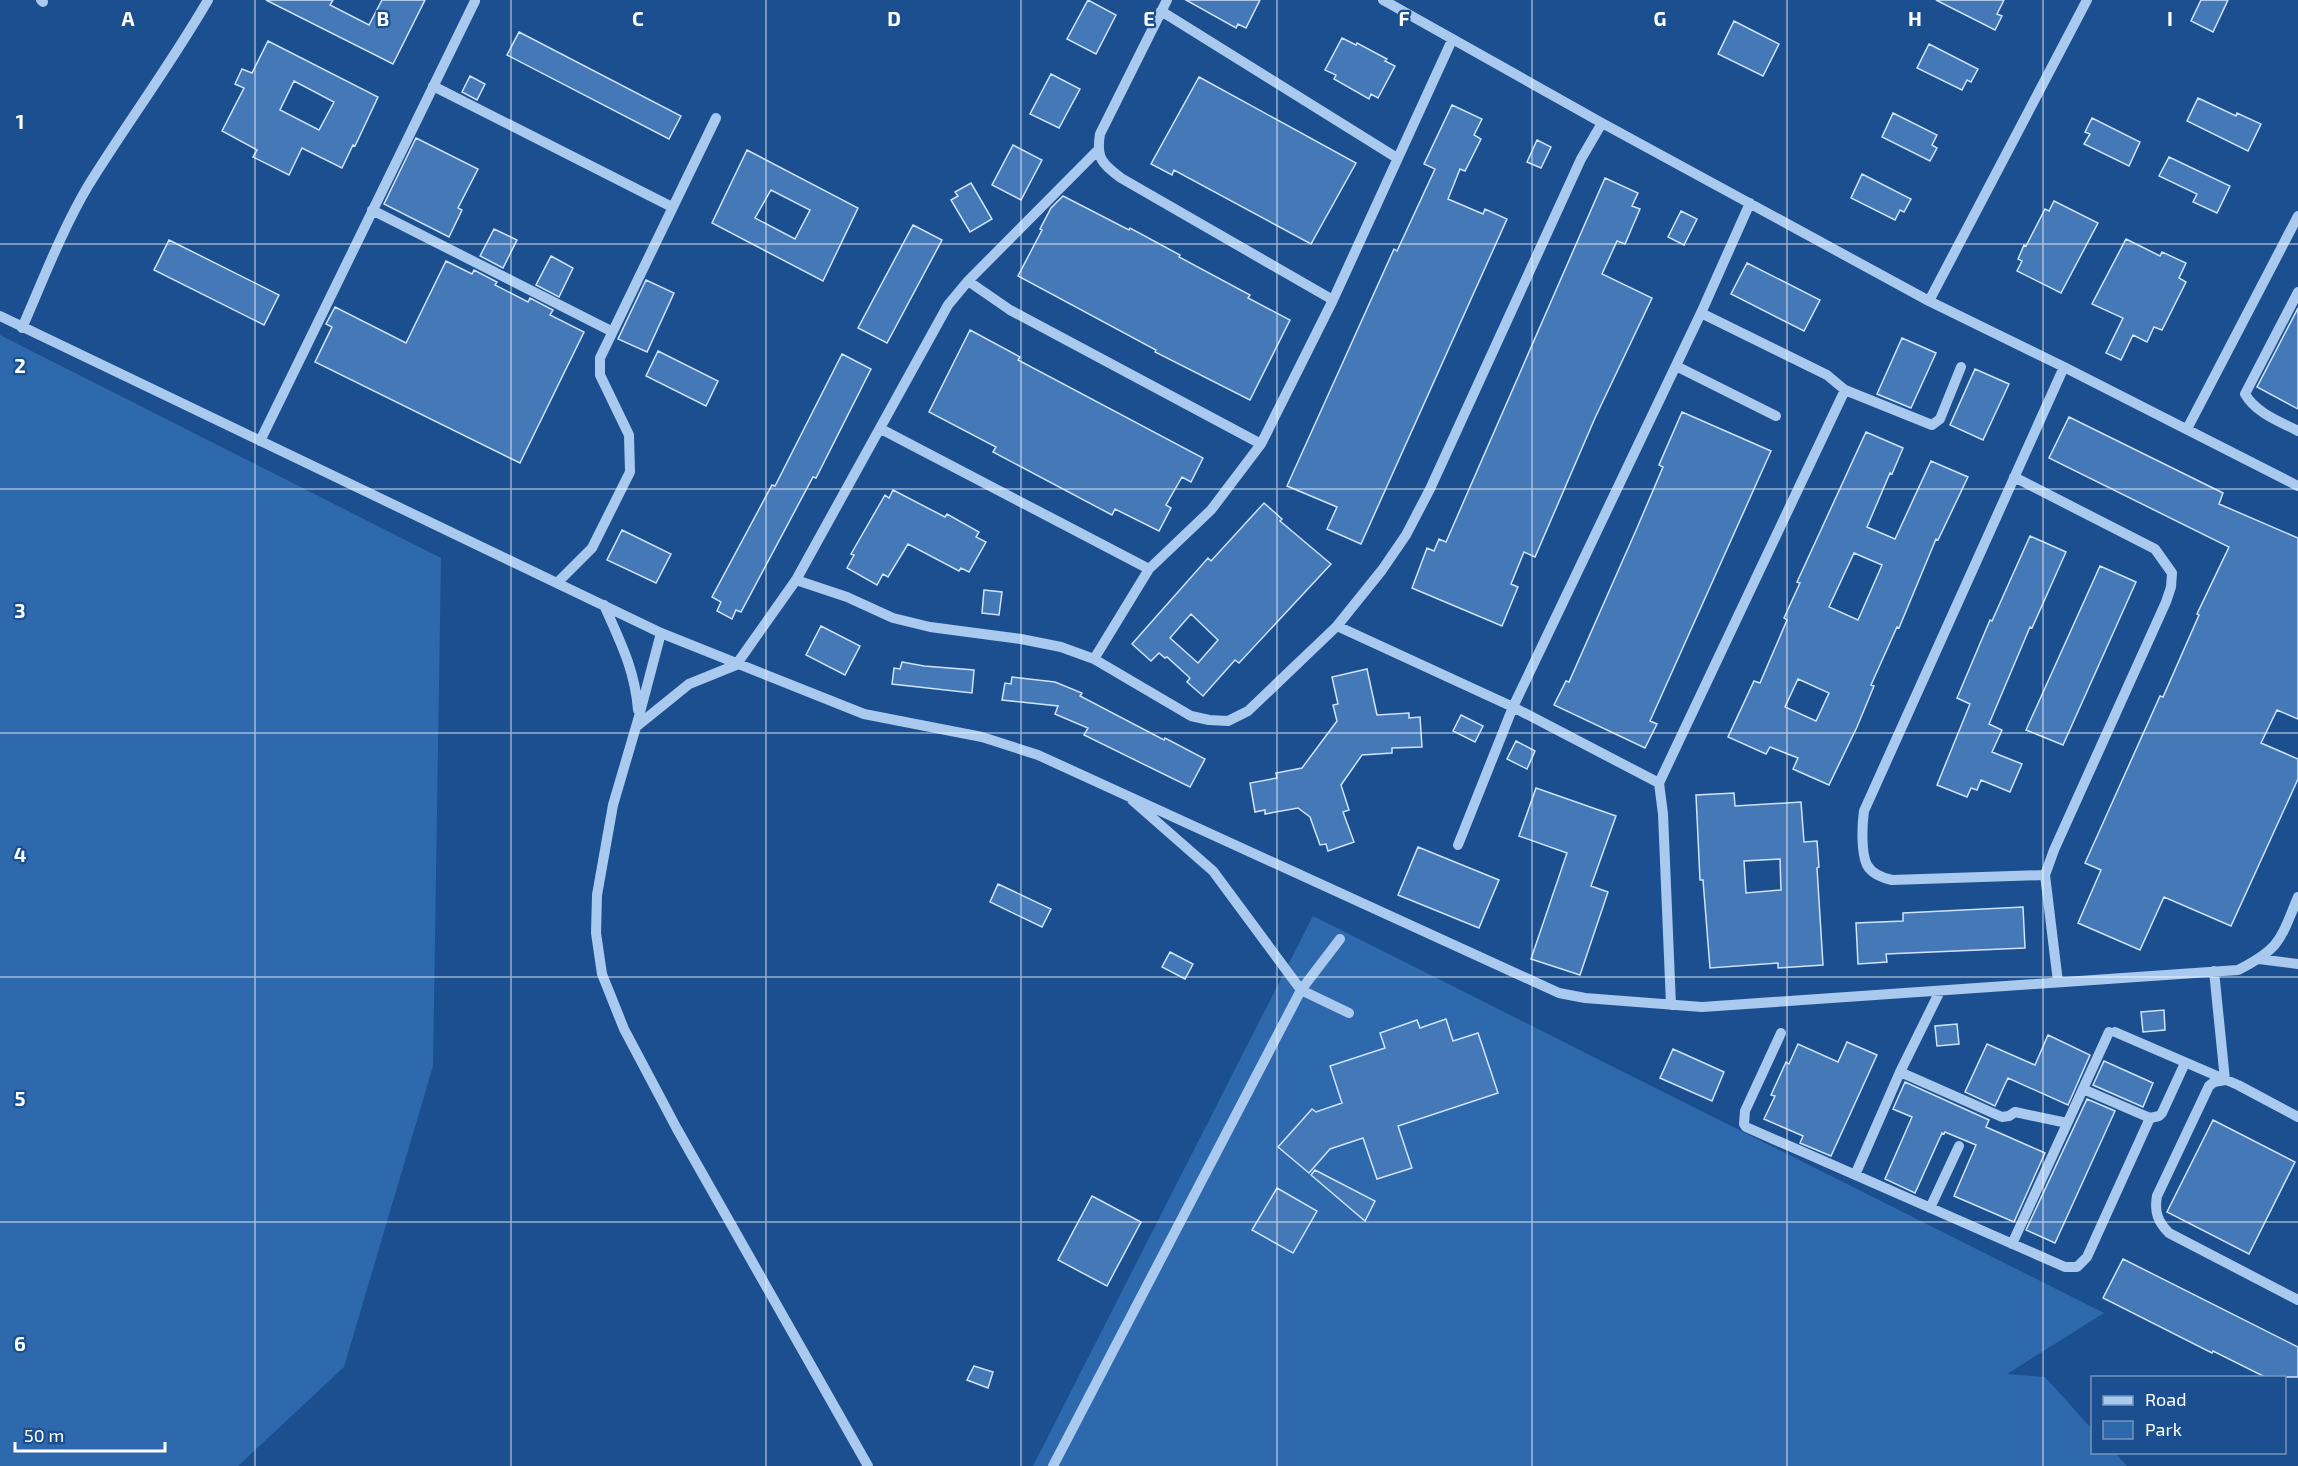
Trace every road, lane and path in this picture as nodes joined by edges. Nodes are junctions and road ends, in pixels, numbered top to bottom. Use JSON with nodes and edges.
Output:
{"nodes":[{"id":1,"x":208,"y":0,"type":"edge"},
{"id":2,"x":1167,"y":0,"type":"edge"},
{"id":3,"x":1383,"y":0,"type":"edge"},
{"id":4,"x":2087,"y":0,"type":"edge"},
{"id":5,"x":475,"y":1,"type":"edge"},
{"id":6,"x":1161,"y":11,"type":"junction"},
{"id":7,"x":1452,"y":40,"type":"junction"},
{"id":8,"x":433,"y":86,"type":"junction"},
{"id":9,"x":716,"y":118,"type":"dead end"},
{"id":10,"x":1602,"y":123,"type":"junction"},
{"id":11,"x":1097,"y":151,"type":"junction"},
{"id":12,"x":1397,"y":158,"type":"junction"},
{"id":13,"x":1750,"y":203,"type":"junction"},
{"id":14,"x":672,"y":207,"type":"junction"},
{"id":15,"x":372,"y":210,"type":"junction"},
{"id":16,"x":2298,"y":216,"type":"edge"},
{"id":17,"x":968,"y":281,"type":"junction"},
{"id":18,"x":2298,"y":292,"type":"edge"},
{"id":19,"x":1333,"y":300,"type":"junction"},
{"id":20,"x":1929,"y":301,"type":"junction"},
{"id":21,"x":1701,"y":313,"type":"junction"},
{"id":22,"x":0,"y":316,"type":"edge"},
{"id":23,"x":22,"y":328,"type":"junction"},
{"id":24,"x":611,"y":331,"type":"junction"},
{"id":25,"x":1676,"y":366,"type":"junction"},
{"id":26,"x":1961,"y":367,"type":"dead end"},
{"id":27,"x":2064,"y":367,"type":"junction"},
{"id":28,"x":1845,"y":390,"type":"junction"},
{"id":29,"x":1776,"y":416,"type":"dead end"},
{"id":30,"x":881,"y":429,"type":"junction"},
{"id":31,"x":2187,"y":429,"type":"junction"},
{"id":32,"x":2298,"y":431,"type":"edge"},
{"id":33,"x":260,"y":441,"type":"junction"},
{"id":34,"x":1261,"y":444,"type":"junction"},
{"id":35,"x":2014,"y":477,"type":"junction"},
{"id":36,"x":2298,"y":486,"type":"edge"},
{"id":37,"x":1149,"y":569,"type":"junction"},
{"id":38,"x":796,"y":580,"type":"junction"},
{"id":39,"x":557,"y":584,"type":"junction"},
{"id":40,"x":604,"y":605,"type":"junction"},
{"id":41,"x":1337,"y":626,"type":"junction"},
{"id":42,"x":661,"y":633,"type":"junction"},
{"id":43,"x":1094,"y":659,"type":"junction"},
{"id":44,"x":736,"y":665,"type":"junction"},
{"id":45,"x":1513,"y":706,"type":"junction"},
{"id":46,"x":637,"y":723,"type":"junction"},
{"id":47,"x":1659,"y":783,"type":"junction"},
{"id":48,"x":1122,"y":792,"type":"junction"},
{"id":49,"x":1458,"y":845,"type":"dead end"},
{"id":50,"x":2045,"y":875,"type":"junction"},
{"id":51,"x":2298,"y":897,"type":"edge"},
{"id":52,"x":1340,"y":939,"type":"dead end"},
{"id":53,"x":2259,"y":959,"type":"junction"},
{"id":54,"x":2298,"y":964,"type":"edge"},
{"id":55,"x":2214,"y":971,"type":"junction"},
{"id":56,"x":2058,"y":982,"type":"junction"},
{"id":57,"x":1302,"y":990,"type":"junction"},
{"id":58,"x":1940,"y":991,"type":"junction"},
{"id":59,"x":1671,"y":1005,"type":"junction"},
{"id":60,"x":1349,"y":1013,"type":"dead end"},
{"id":61,"x":1781,"y":1033,"type":"dead end"},
{"id":62,"x":2185,"y":1063,"type":"junction"},
{"id":63,"x":1900,"y":1072,"type":"junction"},
{"id":64,"x":2225,"y":1080,"type":"junction"},
{"id":65,"x":2083,"y":1089,"type":"junction"},
{"id":66,"x":2298,"y":1117,"type":"edge"},
{"id":67,"x":2150,"y":1118,"type":"junction"},
{"id":68,"x":2067,"y":1123,"type":"junction"},
{"id":69,"x":1959,"y":1146,"type":"dead end"},
{"id":70,"x":1855,"y":1175,"type":"junction"},
{"id":71,"x":1930,"y":1208,"type":"junction"},
{"id":72,"x":2012,"y":1244,"type":"junction"},
{"id":73,"x":2298,"y":1300,"type":"edge"},
{"id":74,"x":868,"y":1466,"type":"edge"},
{"id":75,"x":1053,"y":1466,"type":"edge"}],
"edges":[{"from":1,"to":23,"type":"street"},
{"from":2,"to":6,"type":"street"},
{"from":3,"to":7,"type":"street"},
{"from":4,"to":20,"type":"street"},
{"from":5,"to":8,"type":"street"},
{"from":6,"to":11,"type":"street"},
{"from":6,"to":12,"type":"street"},
{"from":7,"to":10,"type":"street"},
{"from":7,"to":12,"type":"street"},
{"from":8,"to":14,"type":"street"},
{"from":8,"to":15,"type":"street"},
{"from":9,"to":14,"type":"street"},
{"from":10,"to":13,"type":"street"},
{"from":10,"to":41,"type":"street"},
{"from":11,"to":17,"type":"street"},
{"from":11,"to":19,"type":"street"},
{"from":12,"to":19,"type":"street"},
{"from":13,"to":20,"type":"street"},
{"from":13,"to":21,"type":"street"},
{"from":14,"to":24,"type":"street"},
{"from":15,"to":24,"type":"street"},
{"from":15,"to":33,"type":"street"},
{"from":16,"to":31,"type":"street"},
{"from":17,"to":30,"type":"street"},
{"from":17,"to":34,"type":"street"},
{"from":18,"to":32,"type":"street"},
{"from":19,"to":34,"type":"street"},
{"from":20,"to":27,"type":"street"},
{"from":21,"to":25,"type":"street"},
{"from":21,"to":28,"type":"street"},
{"from":22,"to":23,"type":"street"},
{"from":23,"to":33,"type":"street"},
{"from":24,"to":39,"type":"street"},
{"from":25,"to":29,"type":"street"},
{"from":25,"to":45,"type":"street"},
{"from":26,"to":28,"type":"street"},
{"from":27,"to":31,"type":"street"},
{"from":27,"to":35,"type":"street"},
{"from":28,"to":47,"type":"street"},
{"from":30,"to":37,"type":"street"},
{"from":30,"to":38,"type":"street"},
{"from":31,"to":36,"type":"street"},
{"from":33,"to":39,"type":"street"},
{"from":34,"to":37,"type":"street"},
{"from":35,"to":50,"type":"street"},
{"from":35,"to":50,"type":"street"},
{"from":37,"to":43,"type":"street"},
{"from":38,"to":43,"type":"street"},
{"from":38,"to":44,"type":"street"},
{"from":39,"to":40,"type":"street"},
{"from":40,"to":42,"type":"street"},
{"from":40,"to":46,"type":"street"},
{"from":41,"to":43,"type":"street"},
{"from":41,"to":45,"type":"street"},
{"from":42,"to":44,"type":"street"},
{"from":42,"to":46,"type":"street"},
{"from":44,"to":46,"type":"street"},
{"from":44,"to":48,"type":"street"},
{"from":45,"to":47,"type":"street"},
{"from":45,"to":49,"type":"street"},
{"from":46,"to":74,"type":"street"},
{"from":47,"to":59,"type":"street"},
{"from":48,"to":57,"type":"street"},
{"from":48,"to":59,"type":"street"},
{"from":50,"to":56,"type":"street"},
{"from":51,"to":53,"type":"street"},
{"from":52,"to":57,"type":"street"},
{"from":53,"to":54,"type":"street"},
{"from":53,"to":55,"type":"street"},
{"from":55,"to":56,"type":"street"},
{"from":55,"to":64,"type":"street"},
{"from":56,"to":58,"type":"street"},
{"from":57,"to":60,"type":"street"},
{"from":57,"to":75,"type":"street"},
{"from":58,"to":59,"type":"street"},
{"from":58,"to":63,"type":"street"},
{"from":61,"to":70,"type":"street"},
{"from":62,"to":64,"type":"street"},
{"from":62,"to":65,"type":"street"},
{"from":62,"to":67,"type":"street"},
{"from":63,"to":68,"type":"street"},
{"from":63,"to":70,"type":"street"},
{"from":64,"to":66,"type":"street"},
{"from":64,"to":73,"type":"street"},
{"from":65,"to":67,"type":"street"},
{"from":65,"to":68,"type":"street"},
{"from":67,"to":72,"type":"street"},
{"from":68,"to":72,"type":"street"},
{"from":69,"to":71,"type":"street"},
{"from":70,"to":71,"type":"street"},
{"from":71,"to":72,"type":"street"}]}
